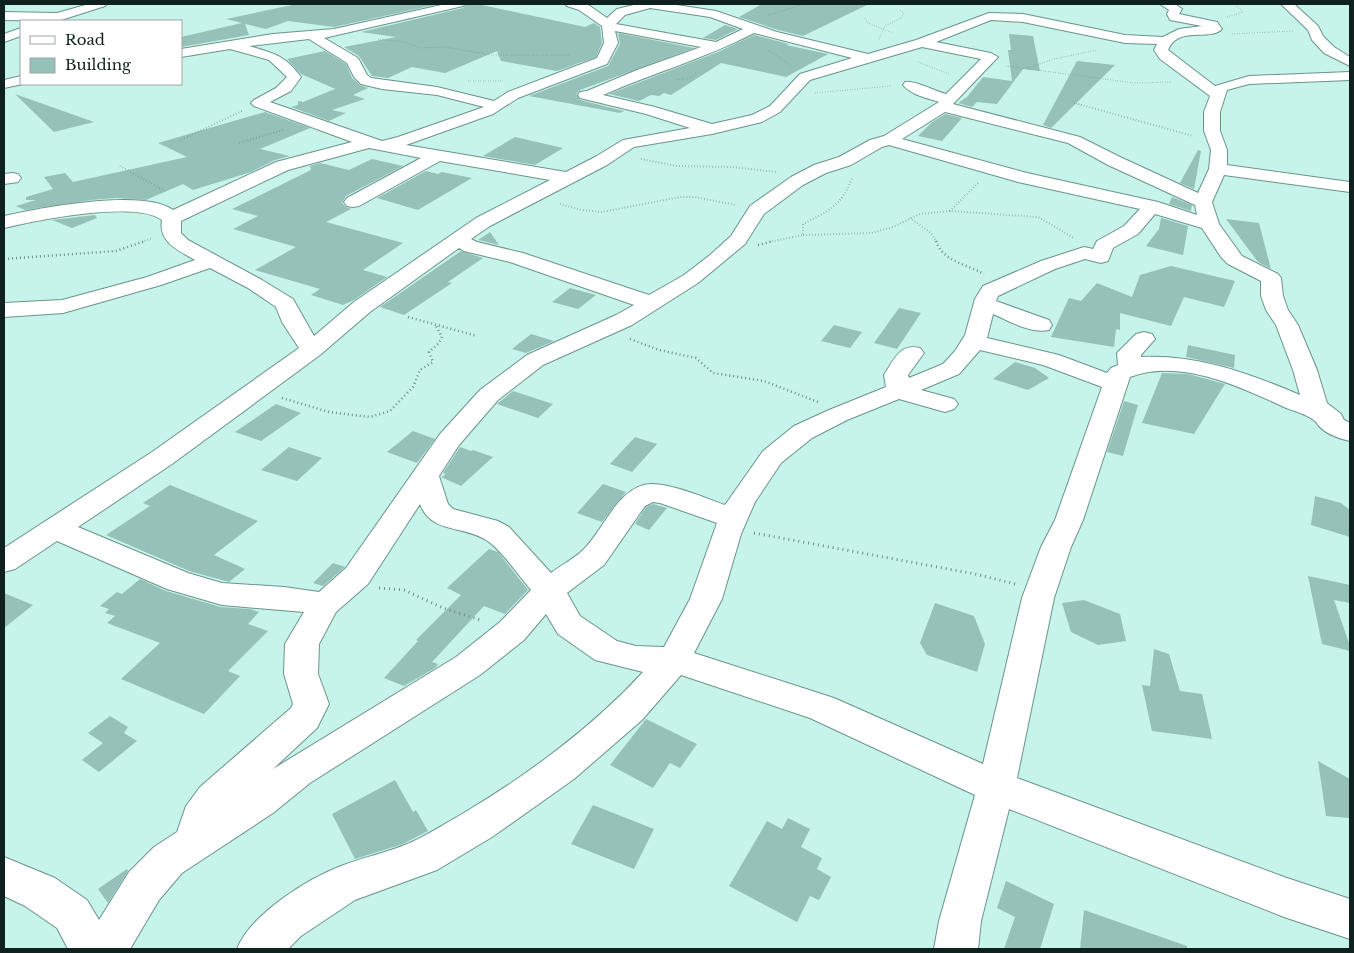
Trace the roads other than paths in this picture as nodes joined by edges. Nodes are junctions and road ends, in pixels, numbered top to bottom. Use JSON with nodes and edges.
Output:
{"nodes":[{"id":1,"x":48,"y":4,"type":"edge"},
{"id":2,"x":53,"y":4,"type":"edge"},
{"id":3,"x":101,"y":4,"type":"edge"},
{"id":4,"x":459,"y":4,"type":"edge"},
{"id":5,"x":571,"y":4,"type":"edge"},
{"id":6,"x":652,"y":4,"type":"edge"},
{"id":7,"x":1287,"y":4,"type":"edge"},
{"id":8,"x":4,"y":15,"type":"edge"},
{"id":9,"x":1178,"y":15,"type":"edge"},
{"id":10,"x":56,"y":18,"type":"edge"},
{"id":11,"x":608,"y":25,"type":"junction"},
{"id":12,"x":752,"y":27,"type":"junction"},
{"id":13,"x":20,"y":32,"type":"edge"},
{"id":14,"x":313,"y":36,"type":"junction"},
{"id":15,"x":4,"y":38,"type":"edge"},
{"id":16,"x":1165,"y":41,"type":"junction"},
{"id":17,"x":920,"y":43,"type":"junction"},
{"id":18,"x":231,"y":45,"type":"junction"},
{"id":19,"x":718,"y":46,"type":"junction"},
{"id":20,"x":182,"y":53,"type":"edge"},
{"id":21,"x":862,"y":57,"type":"junction"},
{"id":22,"x":1350,"y":62,"type":"edge"},
{"id":23,"x":1350,"y":76,"type":"edge"},
{"id":24,"x":20,"y":80,"type":"edge"},
{"id":25,"x":4,"y":84,"type":"edge"},
{"id":26,"x":539,"y":85,"type":"junction"},
{"id":27,"x":910,"y":85,"type":"road end"},
{"id":28,"x":1218,"y":95,"type":"junction"},
{"id":29,"x":588,"y":96,"type":"junction"},
{"id":30,"x":946,"y":103,"type":"junction"},
{"id":31,"x":497,"y":106,"type":"junction"},
{"id":32,"x":712,"y":129,"type":"junction"},
{"id":33,"x":889,"y":140,"type":"junction"},
{"id":34,"x":374,"y":144,"type":"junction"},
{"id":35,"x":437,"y":156,"type":"junction"},
{"id":36,"x":1218,"y":169,"type":"junction"},
{"id":37,"x":568,"y":178,"type":"junction"},
{"id":38,"x":1350,"y":188,"type":"edge"},
{"id":39,"x":354,"y":202,"type":"dead end"},
{"id":40,"x":1203,"y":202,"type":"junction"},
{"id":41,"x":1151,"y":206,"type":"junction"},
{"id":42,"x":4,"y":222,"type":"edge"},
{"id":43,"x":171,"y":222,"type":"junction"},
{"id":44,"x":1209,"y":224,"type":"junction"},
{"id":45,"x":459,"y":240,"type":"junction"},
{"id":46,"x":213,"y":260,"type":"junction"},
{"id":47,"x":989,"y":297,"type":"junction"},
{"id":48,"x":650,"y":303,"type":"junction"},
{"id":49,"x":4,"y":310,"type":"edge"},
{"id":50,"x":1041,"y":325,"type":"dead end"},
{"id":51,"x":1144,"y":339,"type":"dead end"},
{"id":52,"x":972,"y":342,"type":"junction"},
{"id":53,"x":312,"y":350,"type":"junction"},
{"id":54,"x":912,"y":353,"type":"dead end"},
{"id":55,"x":1123,"y":375,"type":"junction"},
{"id":56,"x":899,"y":390,"type":"junction"},
{"id":57,"x":945,"y":404,"type":"dead end"},
{"id":58,"x":1341,"y":426,"type":"edge"},
{"id":59,"x":425,"y":476,"type":"junction"},
{"id":60,"x":731,"y":523,"type":"junction"},
{"id":61,"x":55,"y":529,"type":"junction"},
{"id":62,"x":4,"y":562,"type":"edge"},
{"id":63,"x":549,"y":590,"type":"junction"},
{"id":64,"x":333,"y":598,"type":"junction"},
{"id":65,"x":674,"y":660,"type":"junction"},
{"id":66,"x":996,"y":787,"type":"junction"},
{"id":67,"x":195,"y":841,"type":"junction"},
{"id":68,"x":4,"y":876,"type":"edge"},
{"id":69,"x":1350,"y":919,"type":"edge"},
{"id":70,"x":96,"y":949,"type":"edge"},
{"id":71,"x":106,"y":949,"type":"edge"},
{"id":72,"x":259,"y":949,"type":"edge"},
{"id":73,"x":956,"y":949,"type":"edge"}],
"edges":[{"from":1,"to":8,"type":"street"},
{"from":2,"to":10,"type":"street"},
{"from":3,"to":10,"type":"street"},
{"from":4,"to":14,"type":"street"},
{"from":5,"to":11,"type":"street"},
{"from":6,"to":11,"type":"street"},
{"from":6,"to":12,"type":"street"},
{"from":7,"to":22,"type":"street"},
{"from":8,"to":10,"type":"street"},
{"from":9,"to":9,"type":"street"},
{"from":9,"to":16,"type":"street"},
{"from":11,"to":19,"type":"street"},
{"from":11,"to":26,"type":"street"},
{"from":12,"to":19,"type":"street"},
{"from":12,"to":21,"type":"street"},
{"from":13,"to":15,"type":"street"},
{"from":14,"to":18,"type":"street"},
{"from":14,"to":31,"type":"street"},
{"from":16,"to":17,"type":"street"},
{"from":16,"to":28,"type":"street"},
{"from":17,"to":21,"type":"street"},
{"from":17,"to":30,"type":"street"},
{"from":18,"to":20,"type":"street"},
{"from":18,"to":34,"type":"street"},
{"from":19,"to":29,"type":"street"},
{"from":21,"to":32,"type":"street"},
{"from":23,"to":28,"type":"street"},
{"from":24,"to":25,"type":"street"},
{"from":26,"to":29,"type":"street"},
{"from":26,"to":31,"type":"street"},
{"from":27,"to":30,"type":"street"},
{"from":28,"to":36,"type":"street"},
{"from":29,"to":32,"type":"street"},
{"from":30,"to":33,"type":"street"},
{"from":30,"to":40,"type":"street"},
{"from":31,"to":34,"type":"street"},
{"from":32,"to":37,"type":"street"},
{"from":33,"to":41,"type":"street"},
{"from":33,"to":48,"type":"street"},
{"from":34,"to":35,"type":"street"},
{"from":34,"to":43,"type":"street"},
{"from":35,"to":37,"type":"street"},
{"from":35,"to":39,"type":"street"},
{"from":36,"to":38,"type":"street"},
{"from":36,"to":40,"type":"street"},
{"from":37,"to":45,"type":"street"},
{"from":40,"to":44,"type":"street"},
{"from":41,"to":44,"type":"street"},
{"from":41,"to":47,"type":"street"},
{"from":42,"to":43,"type":"street"},
{"from":43,"to":46,"type":"street"},
{"from":44,"to":58,"type":"street"},
{"from":45,"to":48,"type":"street"},
{"from":45,"to":53,"type":"street"},
{"from":46,"to":49,"type":"street"},
{"from":46,"to":53,"type":"street"},
{"from":47,"to":50,"type":"street"},
{"from":47,"to":52,"type":"street"},
{"from":48,"to":59,"type":"street"},
{"from":51,"to":55,"type":"street"},
{"from":52,"to":55,"type":"street"},
{"from":52,"to":56,"type":"street"},
{"from":53,"to":61,"type":"street"},
{"from":54,"to":56,"type":"street"},
{"from":55,"to":58,"type":"street"},
{"from":55,"to":66,"type":"street"},
{"from":56,"to":57,"type":"street"},
{"from":56,"to":60,"type":"street"},
{"from":59,"to":63,"type":"street"},
{"from":59,"to":64,"type":"street"},
{"from":60,"to":63,"type":"street"},
{"from":60,"to":65,"type":"street"},
{"from":61,"to":62,"type":"street"},
{"from":61,"to":64,"type":"street"},
{"from":63,"to":65,"type":"street"},
{"from":63,"to":67,"type":"street"},
{"from":64,"to":67,"type":"street"},
{"from":65,"to":66,"type":"street"},
{"from":65,"to":72,"type":"street"},
{"from":66,"to":69,"type":"street"},
{"from":66,"to":73,"type":"street"},
{"from":67,"to":71,"type":"street"},
{"from":68,"to":70,"type":"street"}]}
